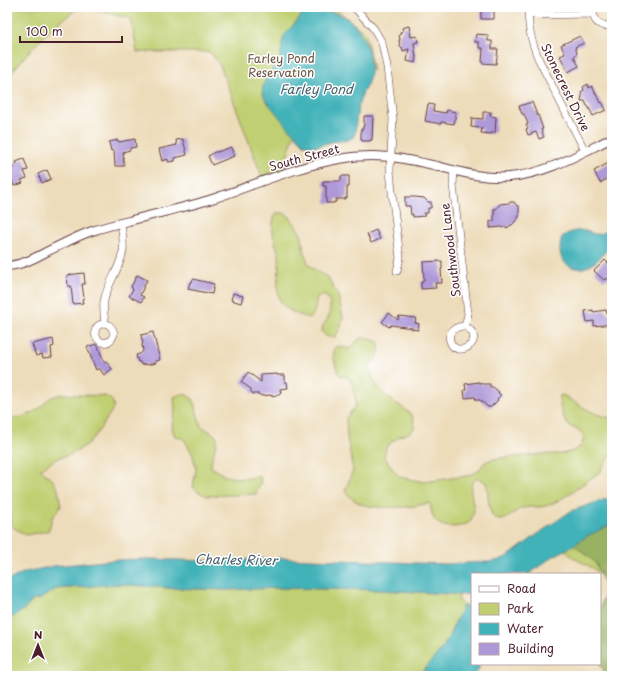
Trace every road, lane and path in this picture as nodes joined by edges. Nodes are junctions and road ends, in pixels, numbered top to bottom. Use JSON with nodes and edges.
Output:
{"nodes":[{"id":1,"x":354,"y":7,"type":"edge"},
{"id":2,"x":528,"y":7,"type":"edge"},
{"id":3,"x":595,"y":7,"type":"edge"},
{"id":4,"x":593,"y":14,"type":"junction"},
{"id":5,"x":528,"y":15,"type":"junction"},
{"id":6,"x":612,"y":24,"type":"edge"},
{"id":7,"x":612,"y":138,"type":"edge"},
{"id":8,"x":585,"y":151,"type":"junction"},
{"id":9,"x":391,"y":157,"type":"junction"},
{"id":10,"x":454,"y":170,"type":"junction"},
{"id":11,"x":121,"y":223,"type":"junction"},
{"id":12,"x":7,"y":266,"type":"edge"},
{"id":13,"x":397,"y":271,"type":"dead end"},
{"id":14,"x":105,"y":323,"type":"dead end"},
{"id":15,"x":465,"y":326,"type":"dead end"}],
"edges":[{"from":1,"to":9,"type":"street"},
{"from":2,"to":5,"type":"street","name":"Stonecrest Drive"},
{"from":3,"to":4,"type":"street"},
{"from":4,"to":5,"type":"street"},
{"from":4,"to":6,"type":"street"},
{"from":5,"to":8,"type":"street","name":"Stonecrest Drive"},
{"from":7,"to":8,"type":"street","name":"South Street"},
{"from":8,"to":10,"type":"street","name":"South Street"},
{"from":9,"to":10,"type":"street","name":"South Street"},
{"from":9,"to":11,"type":"street","name":"South Street"},
{"from":9,"to":13,"type":"street"},
{"from":10,"to":15,"type":"street","name":"Southwood Lane"},
{"from":11,"to":12,"type":"street","name":"South Street"},
{"from":11,"to":14,"type":"street"}]}
